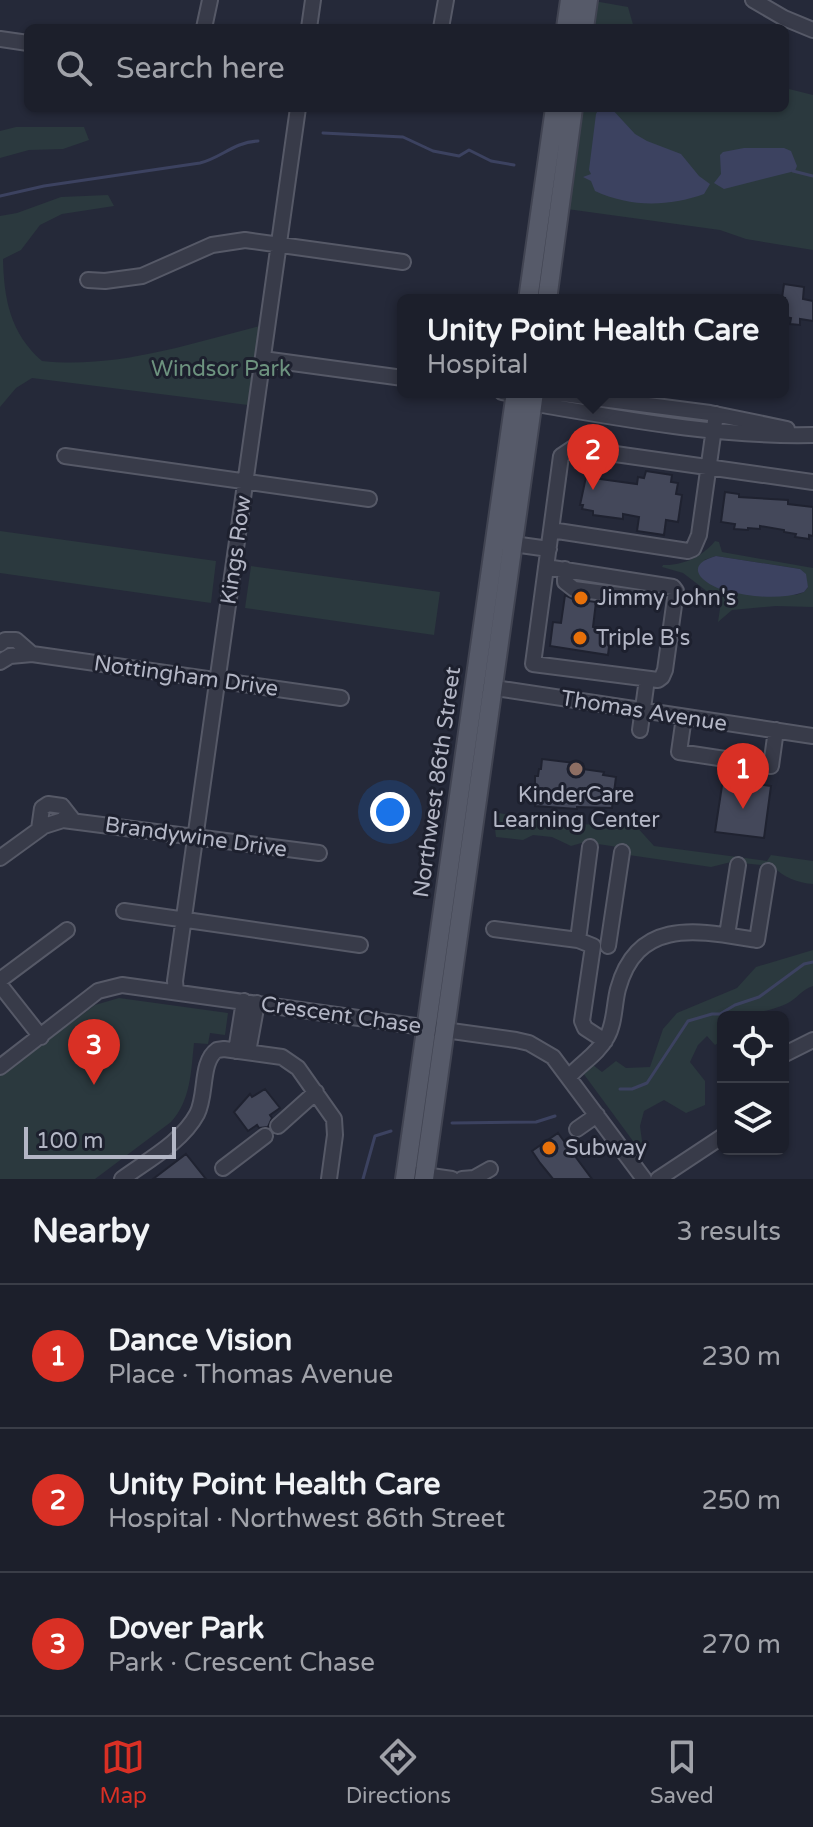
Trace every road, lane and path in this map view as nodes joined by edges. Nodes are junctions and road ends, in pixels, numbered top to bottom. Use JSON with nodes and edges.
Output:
{"nodes":[{"id":1,"x":210,"y":0,"type":"edge"},
{"id":2,"x":313,"y":0,"type":"edge"},
{"id":3,"x":446,"y":0,"type":"edge"},
{"id":4,"x":570,"y":0,"type":"edge"},
{"id":5,"x":588,"y":0,"type":"edge"},
{"id":6,"x":753,"y":0,"type":"edge"},
{"id":7,"x":205,"y":24,"type":"edge"},
{"id":8,"x":310,"y":24,"type":"edge"},
{"id":9,"x":442,"y":24,"type":"edge"},
{"id":10,"x":567,"y":24,"type":"edge"},
{"id":11,"x":585,"y":24,"type":"edge"},
{"id":12,"x":813,"y":30,"type":"edge"},
{"id":13,"x":0,"y":39,"type":"edge"},
{"id":14,"x":24,"y":42,"type":"edge"},
{"id":15,"x":297,"y":112,"type":"edge"},
{"id":16,"x":554,"y":112,"type":"edge"},
{"id":17,"x":572,"y":112,"type":"edge"},
{"id":18,"x":279,"y":244,"type":"junction"},
{"id":19,"x":403,"y":262,"type":"dead end"},
{"id":20,"x":88,"y":280,"type":"dead end"},
{"id":21,"x":529,"y":294,"type":"edge"},
{"id":22,"x":548,"y":294,"type":"edge"},
{"id":23,"x":263,"y":359,"type":"junction"},
{"id":24,"x":397,"y":377,"type":"edge"},
{"id":25,"x":523,"y":398,"type":"edge"},
{"id":26,"x":524,"y":398,"type":"edge"},
{"id":27,"x":551,"y":398,"type":"edge"},
{"id":28,"x":714,"y":422,"type":"junction"},
{"id":29,"x":812,"y":435,"type":"edge"},
{"id":30,"x":65,"y":456,"type":"dead end"},
{"id":31,"x":708,"y":467,"type":"junction"},
{"id":32,"x":246,"y":482,"type":"junction"},
{"id":33,"x":813,"y":482,"type":"edge"},
{"id":34,"x":369,"y":499,"type":"dead end"},
{"id":35,"x":551,"y":530,"type":"junction"},
{"id":36,"x":513,"y":544,"type":"junction"},
{"id":37,"x":549,"y":549,"type":"junction"},
{"id":38,"x":546,"y":567,"type":"junction"},
{"id":39,"x":565,"y":569,"type":"junction"},
{"id":40,"x":635,"y":597,"type":"dead end"},
{"id":41,"x":0,"y":644,"type":"edge"},
{"id":42,"x":32,"y":654,"type":"junction"},
{"id":43,"x":0,"y":662,"type":"edge"},
{"id":44,"x":647,"y":679,"type":"junction"},
{"id":45,"x":218,"y":681,"type":"junction"},
{"id":46,"x":483,"y":686,"type":"junction"},
{"id":47,"x":341,"y":698,"type":"dead end"},
{"id":48,"x":642,"y":711,"type":"junction"},
{"id":49,"x":684,"y":717,"type":"junction"},
{"id":50,"x":640,"y":730,"type":"dead end"},
{"id":51,"x":776,"y":730,"type":"junction"},
{"id":52,"x":813,"y":736,"type":"edge"},
{"id":53,"x":195,"y":838,"type":"junction"},
{"id":54,"x":590,"y":847,"type":"dead end"},
{"id":55,"x":622,"y":852,"type":"dead end"},
{"id":56,"x":319,"y":853,"type":"dead end"},
{"id":57,"x":0,"y":858,"type":"edge"},
{"id":58,"x":738,"y":865,"type":"dead end"},
{"id":59,"x":768,"y":871,"type":"dead end"},
{"id":60,"x":124,"y":911,"type":"dead end"},
{"id":61,"x":183,"y":920,"type":"junction"},
{"id":62,"x":494,"y":929,"type":"dead end"},
{"id":63,"x":67,"y":930,"type":"dead end"},
{"id":64,"x":727,"y":935,"type":"junction"},
{"id":65,"x":578,"y":940,"type":"junction"},
{"id":66,"x":360,"y":945,"type":"dead end"},
{"id":67,"x":593,"y":946,"type":"junction"},
{"id":68,"x":608,"y":946,"type":"junction"},
{"id":69,"x":629,"y":960,"type":"junction"},
{"id":70,"x":0,"y":982,"type":"edge"},
{"id":71,"x":176,"y":992,"type":"junction"},
{"id":72,"x":251,"y":1002,"type":"junction"},
{"id":73,"x":436,"y":1028,"type":"junction"},
{"id":74,"x":41,"y":1037,"type":"junction"},
{"id":75,"x":813,"y":1040,"type":"edge"},
{"id":76,"x":605,"y":1041,"type":"junction"},
{"id":77,"x":242,"y":1052,"type":"junction"},
{"id":78,"x":789,"y":1052,"type":"edge"},
{"id":79,"x":0,"y":1067,"type":"edge"},
{"id":80,"x":569,"y":1077,"type":"junction"},
{"id":81,"x":316,"y":1092,"type":"junction"},
{"id":82,"x":597,"y":1115,"type":"junction"},
{"id":83,"x":278,"y":1126,"type":"dead end"},
{"id":84,"x":577,"y":1129,"type":"dead end"},
{"id":85,"x":265,"y":1136,"type":"dead end"},
{"id":86,"x":717,"y":1140,"type":"edge"},
{"id":87,"x":223,"y":1168,"type":"dead end"},
{"id":88,"x":490,"y":1169,"type":"dead end"},
{"id":89,"x":415,"y":1176,"type":"edge"},
{"id":90,"x":122,"y":1179,"type":"edge"},
{"id":91,"x":329,"y":1179,"type":"edge"},
{"id":92,"x":452,"y":1179,"type":"edge"},
{"id":93,"x":462,"y":1179,"type":"edge"},
{"id":94,"x":644,"y":1179,"type":"edge"},
{"id":95,"x":658,"y":1179,"type":"edge"}],
"edges":[{"from":1,"to":7,"type":"street"},
{"from":2,"to":8,"type":"street"},
{"from":3,"to":9,"type":"street"},
{"from":4,"to":10,"type":"main road"},
{"from":5,"to":11,"type":"main road"},
{"from":6,"to":12,"type":"street"},
{"from":13,"to":14,"type":"street"},
{"from":15,"to":18,"type":"street","name":"Kings Row"},
{"from":16,"to":21,"type":"main road"},
{"from":17,"to":22,"type":"main road"},
{"from":18,"to":19,"type":"street"},
{"from":18,"to":20,"type":"street"},
{"from":18,"to":23,"type":"street","name":"Kings Row"},
{"from":23,"to":24,"type":"street"},
{"from":23,"to":32,"type":"street","name":"Kings Row"},
{"from":25,"to":46,"type":"main road","name":"Northwest 86th Street"},
{"from":26,"to":36,"type":"main road","name":"Northwest 86th Street"},
{"from":27,"to":28,"type":"street"},
{"from":28,"to":29,"type":"street"},
{"from":28,"to":31,"type":"street"},
{"from":30,"to":32,"type":"street"},
{"from":31,"to":33,"type":"street"},
{"from":31,"to":35,"type":"street"},
{"from":31,"to":35,"type":"street"},
{"from":32,"to":34,"type":"street"},
{"from":32,"to":45,"type":"street","name":"Kings Row"},
{"from":35,"to":37,"type":"street"},
{"from":36,"to":37,"type":"street"},
{"from":36,"to":46,"type":"main road","name":"Northwest 86th Street"},
{"from":37,"to":38,"type":"street"},
{"from":38,"to":39,"type":"street"},
{"from":38,"to":44,"type":"street"},
{"from":39,"to":40,"type":"street"},
{"from":39,"to":44,"type":"street"},
{"from":41,"to":42,"type":"street","name":"Nottingham Drive"},
{"from":42,"to":43,"type":"street","name":"Nottingham Drive"},
{"from":42,"to":45,"type":"street","name":"Nottingham Drive"},
{"from":44,"to":48,"type":"street"},
{"from":45,"to":47,"type":"street","name":"Nottingham Drive"},
{"from":45,"to":53,"type":"street","name":"Kings Row"},
{"from":46,"to":48,"type":"street","name":"Thomas Avenue"},
{"from":46,"to":73,"type":"main road","name":"Northwest 86th Street"},
{"from":48,"to":49,"type":"street","name":"Thomas Avenue"},
{"from":48,"to":50,"type":"street"},
{"from":49,"to":51,"type":"street","name":"Thomas Avenue"},
{"from":49,"to":51,"type":"street"},
{"from":51,"to":52,"type":"street","name":"Thomas Avenue"},
{"from":53,"to":56,"type":"street","name":"Brandywine Drive"},
{"from":53,"to":57,"type":"street","name":"Brandywine Drive"},
{"from":53,"to":61,"type":"street","name":"Kings Row"},
{"from":54,"to":65,"type":"street"},
{"from":55,"to":68,"type":"street"},
{"from":58,"to":64,"type":"street"},
{"from":59,"to":64,"type":"street"},
{"from":60,"to":61,"type":"street"},
{"from":61,"to":66,"type":"street"},
{"from":61,"to":71,"type":"street","name":"Kings Row"},
{"from":62,"to":65,"type":"street"},
{"from":63,"to":70,"type":"street"},
{"from":64,"to":69,"type":"street"},
{"from":65,"to":67,"type":"street"},
{"from":67,"to":68,"type":"street"},
{"from":67,"to":76,"type":"street"},
{"from":68,"to":69,"type":"street"},
{"from":69,"to":76,"type":"street"},
{"from":70,"to":74,"type":"street"},
{"from":71,"to":72,"type":"street","name":"Crescent Chase"},
{"from":71,"to":74,"type":"street","name":"Crescent Chase"},
{"from":72,"to":73,"type":"street","name":"Crescent Chase"},
{"from":72,"to":77,"type":"street"},
{"from":73,"to":80,"type":"street","name":"Crescent Chase"},
{"from":73,"to":89,"type":"main road","name":"Northwest 86th Street"},
{"from":74,"to":79,"type":"street","name":"Crescent Chase"},
{"from":75,"to":78,"type":"street"},
{"from":76,"to":80,"type":"street"},
{"from":77,"to":81,"type":"street"},
{"from":77,"to":90,"type":"street"},
{"from":80,"to":82,"type":"street","name":"Crescent Chase"},
{"from":81,"to":83,"type":"street"},
{"from":81,"to":91,"type":"street"},
{"from":82,"to":84,"type":"street"},
{"from":82,"to":94,"type":"street","name":"Crescent Chase"},
{"from":85,"to":87,"type":"street"},
{"from":86,"to":95,"type":"street"},
{"from":88,"to":93,"type":"street"},
{"from":89,"to":92,"type":"street"}]}
